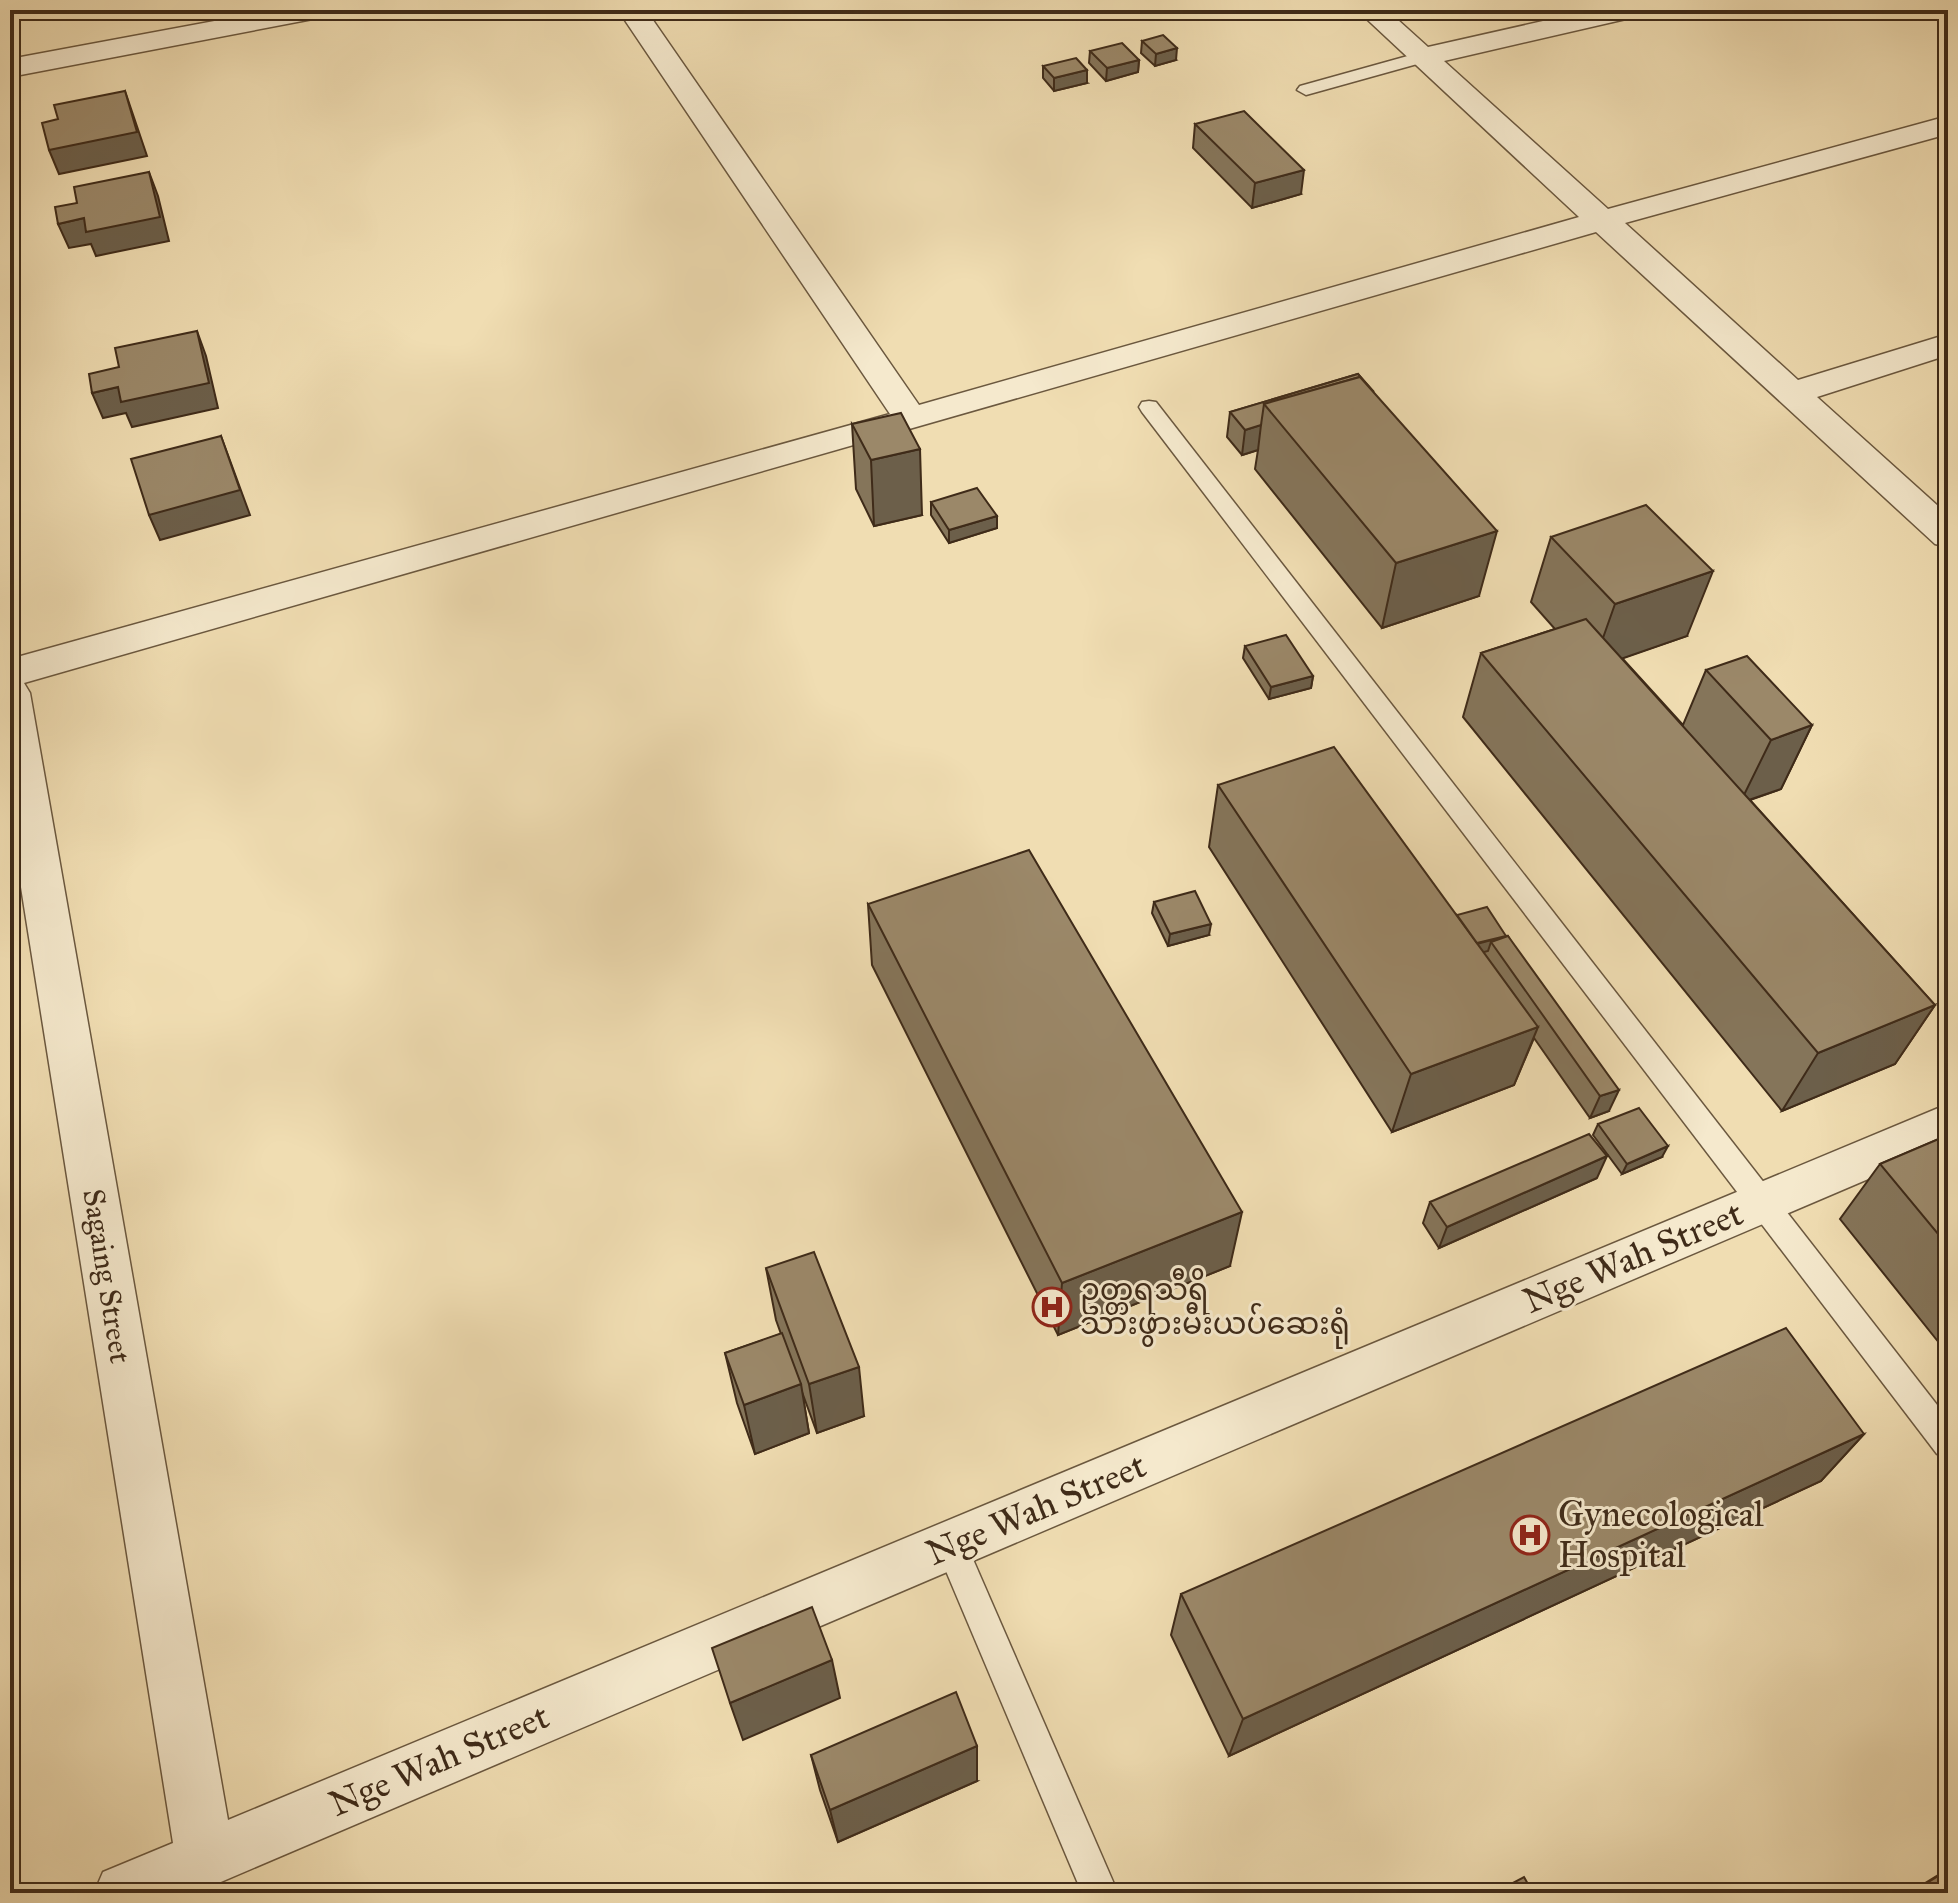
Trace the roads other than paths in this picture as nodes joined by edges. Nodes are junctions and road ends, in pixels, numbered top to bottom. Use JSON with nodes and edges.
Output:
{"nodes":[{"id":1,"x":318,"y":10,"type":"edge"},
{"id":2,"x":632,"y":10,"type":"edge"},
{"id":3,"x":1371,"y":10,"type":"edge"},
{"id":4,"x":1629,"y":10,"type":"edge"},
{"id":5,"x":1422,"y":57,"type":"junction"},
{"id":6,"x":10,"y":68,"type":"edge"},
{"id":7,"x":1306,"y":90,"type":"dead end"},
{"id":8,"x":1948,"y":125,"type":"edge"},
{"id":9,"x":1602,"y":220,"type":"junction"},
{"id":10,"x":1948,"y":344,"type":"edge"},
{"id":11,"x":1792,"y":393,"type":"junction"},
{"id":12,"x":1149,"y":407,"type":"dead end"},
{"id":13,"x":911,"y":419,"type":"junction"},
{"id":14,"x":1948,"y":535,"type":"edge"},
{"id":15,"x":10,"y":673,"type":"edge"},
{"id":16,"x":10,"y":693,"type":"edge"},
{"id":17,"x":1948,"y":1124,"type":"edge"},
{"id":18,"x":1761,"y":1203,"type":"junction"},
{"id":19,"x":1948,"y":1444,"type":"edge"},
{"id":20,"x":951,"y":1545,"type":"junction"},
{"id":21,"x":205,"y":1859,"type":"junction"},
{"id":22,"x":124,"y":1893,"type":"edge"},
{"id":23,"x":1100,"y":1893,"type":"edge"}],
"edges":[{"from":1,"to":6,"type":"street"},
{"from":2,"to":13,"type":"street"},
{"from":3,"to":5,"type":"street"},
{"from":4,"to":5,"type":"street"},
{"from":5,"to":7,"type":"lane"},
{"from":5,"to":9,"type":"street"},
{"from":8,"to":9,"type":"street"},
{"from":9,"to":11,"type":"street"},
{"from":9,"to":13,"type":"street"},
{"from":10,"to":11,"type":"street"},
{"from":11,"to":14,"type":"street"},
{"from":12,"to":18,"type":"lane"},
{"from":13,"to":15,"type":"street"},
{"from":16,"to":21,"type":"street","name":"Sagaing Street"},
{"from":17,"to":18,"type":"street","name":"Nge Wah Street"},
{"from":18,"to":19,"type":"lane"},
{"from":18,"to":20,"type":"street","name":"Nge Wah Street"},
{"from":20,"to":21,"type":"street","name":"Nge Wah Street"},
{"from":20,"to":23,"type":"lane"},
{"from":21,"to":22,"type":"street","name":"Nge Wah Street"}]}
